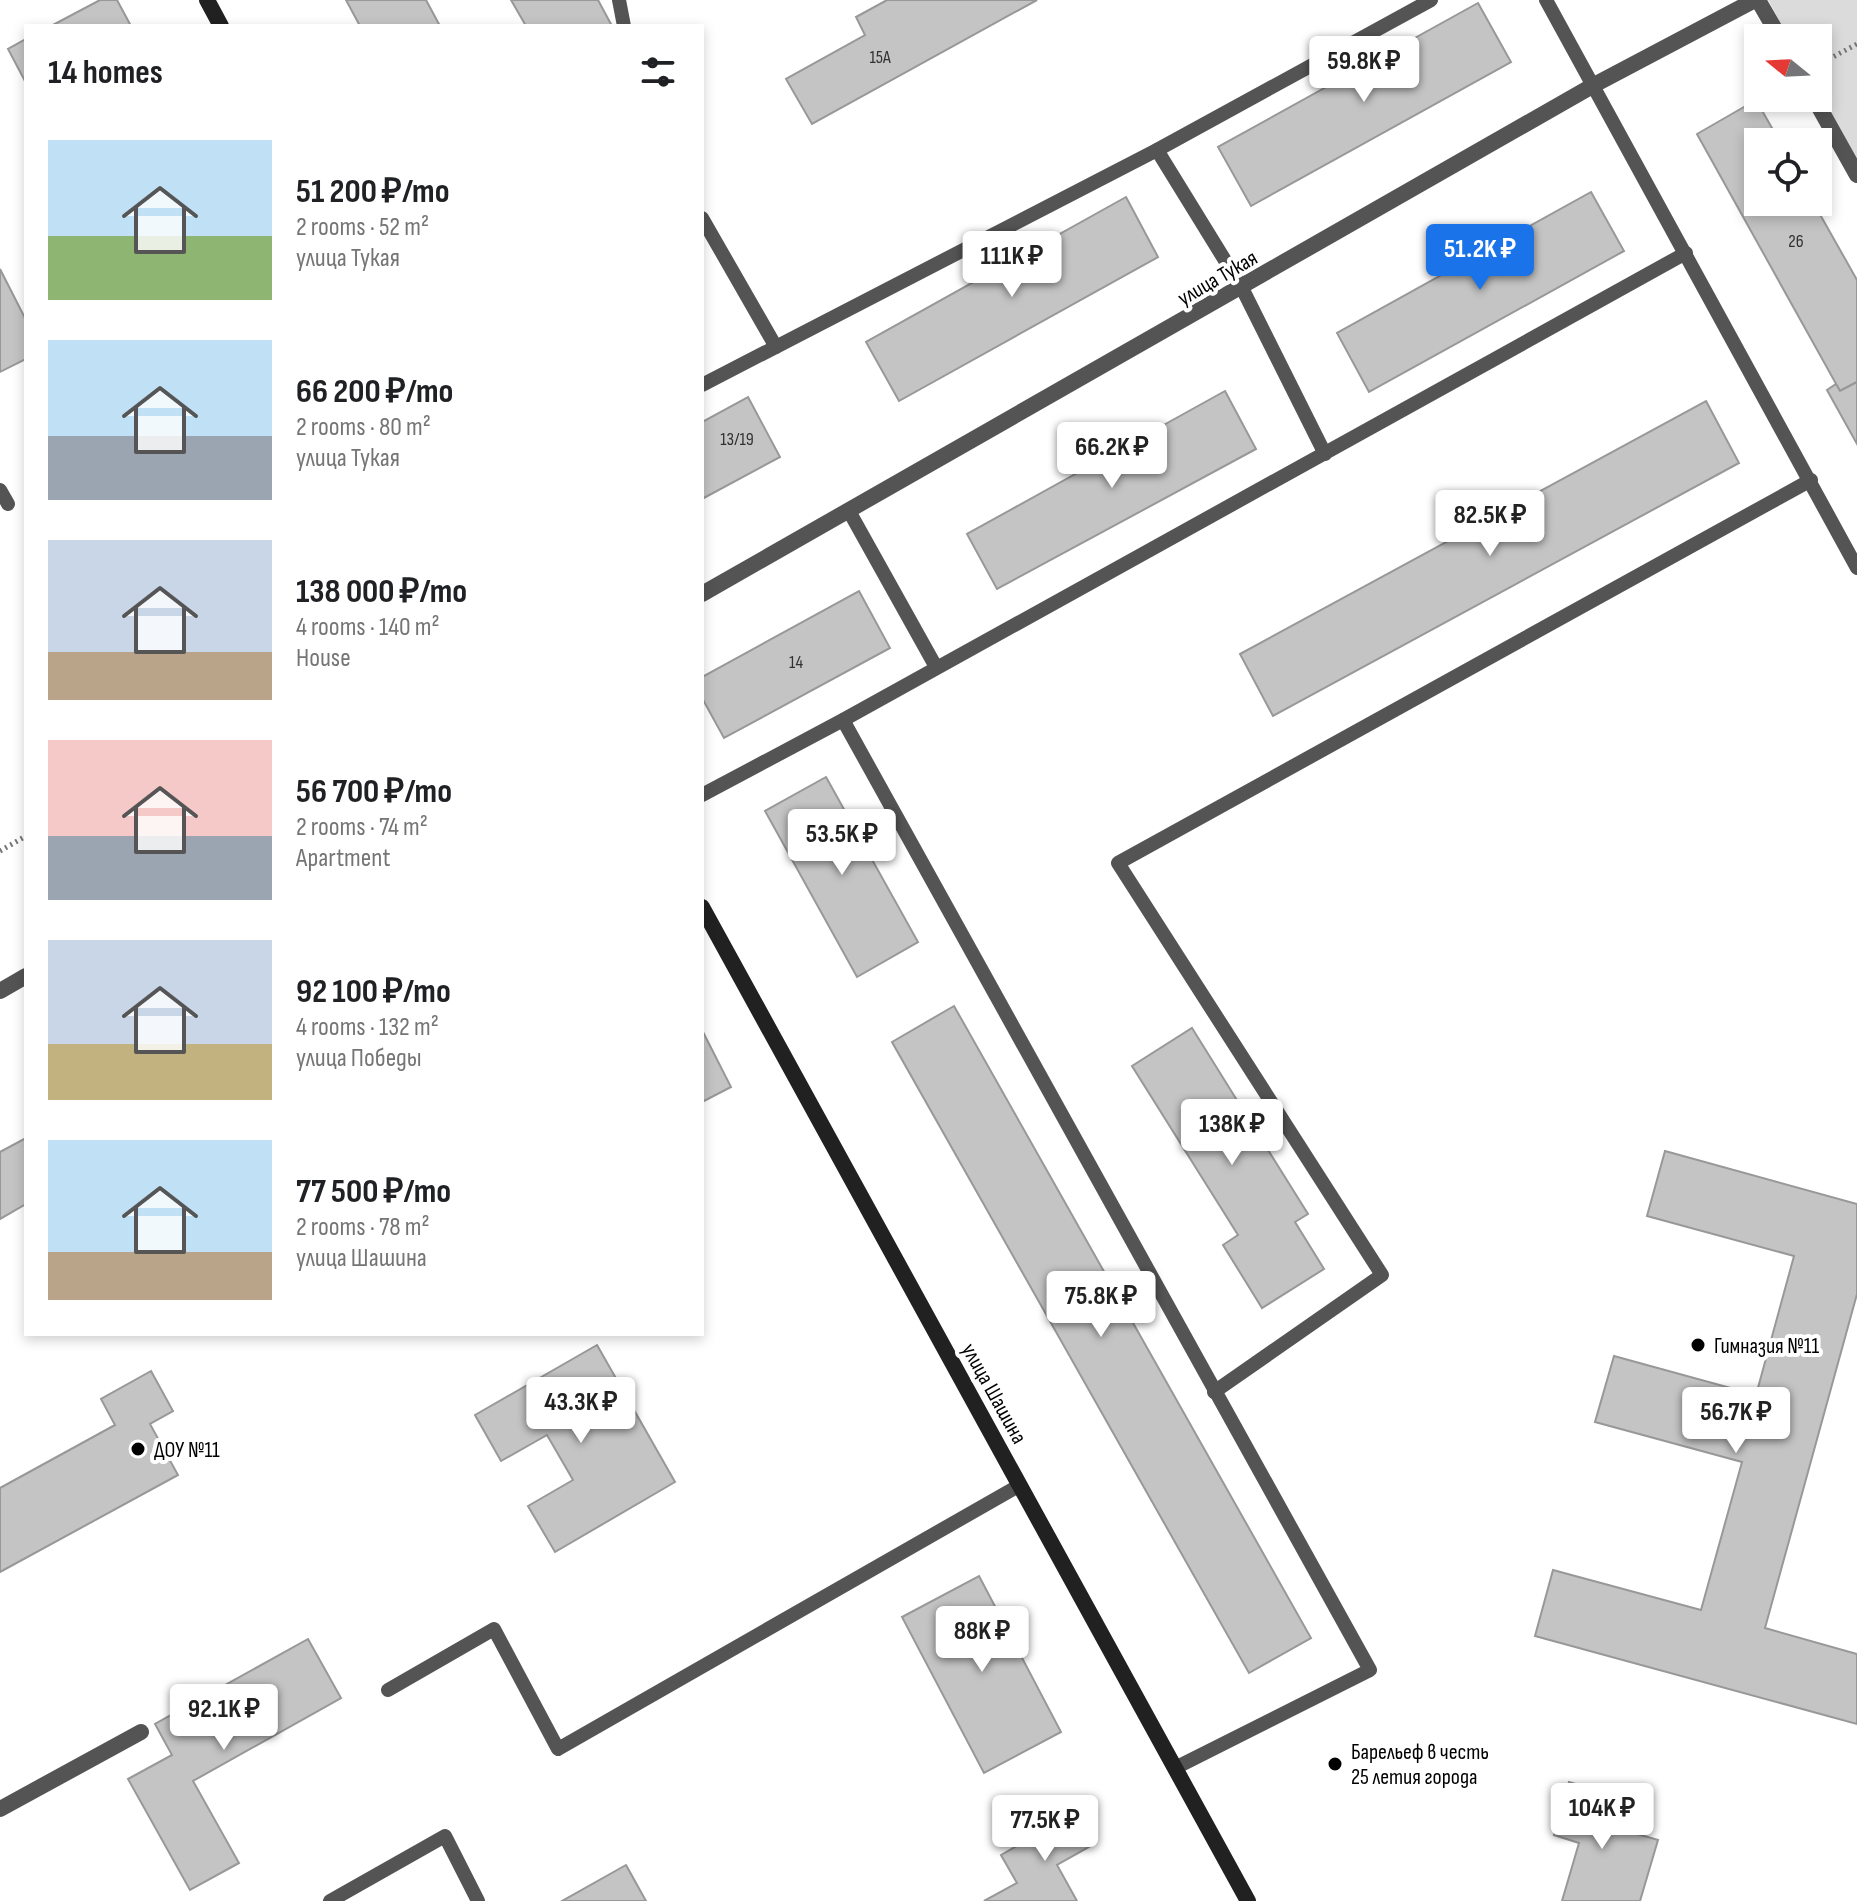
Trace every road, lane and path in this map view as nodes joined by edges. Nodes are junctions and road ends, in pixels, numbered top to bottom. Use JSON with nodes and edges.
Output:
{"nodes":[{"id":1,"x":207,"y":0,"type":"edge"},
{"id":2,"x":619,"y":0,"type":"edge"},
{"id":3,"x":1431,"y":0,"type":"edge"},
{"id":4,"x":1546,"y":0,"type":"edge"},
{"id":5,"x":1756,"y":0,"type":"edge"},
{"id":6,"x":220,"y":24,"type":"edge"},
{"id":7,"x":624,"y":24,"type":"edge"},
{"id":8,"x":1771,"y":24,"type":"edge"},
{"id":9,"x":1857,"y":44,"type":"edge"},
{"id":10,"x":1832,"y":57,"type":"edge"},
{"id":11,"x":1594,"y":85,"type":"junction"},
{"id":12,"x":1822,"y":112,"type":"edge"},
{"id":13,"x":1157,"y":150,"type":"junction"},
{"id":14,"x":1857,"y":175,"type":"edge"},
{"id":15,"x":704,"y":221,"type":"edge"},
{"id":16,"x":1686,"y":253,"type":"junction"},
{"id":17,"x":1242,"y":288,"type":"junction"},
{"id":18,"x":776,"y":347,"type":"junction"},
{"id":19,"x":704,"y":384,"type":"edge"},
{"id":20,"x":1325,"y":454,"type":"junction"},
{"id":21,"x":1811,"y":480,"type":"junction"},
{"id":22,"x":849,"y":511,"type":"junction"},
{"id":23,"x":1857,"y":568,"type":"edge"},
{"id":24,"x":704,"y":593,"type":"edge"},
{"id":25,"x":936,"y":667,"type":"junction"},
{"id":26,"x":843,"y":720,"type":"junction"},
{"id":27,"x":704,"y":794,"type":"edge"},
{"id":28,"x":24,"y":837,"type":"edge"},
{"id":29,"x":0,"y":851,"type":"edge"},
{"id":30,"x":704,"y":911,"type":"edge"},
{"id":31,"x":24,"y":977,"type":"edge"},
{"id":32,"x":0,"y":991,"type":"edge"},
{"id":33,"x":1214,"y":1392,"type":"junction"},
{"id":34,"x":1020,"y":1485,"type":"junction"},
{"id":35,"x":388,"y":1690,"type":"dead end"},
{"id":36,"x":141,"y":1732,"type":"dead end"},
{"id":37,"x":1175,"y":1768,"type":"junction"},
{"id":38,"x":0,"y":1809,"type":"edge"},
{"id":39,"x":330,"y":1901,"type":"edge"},
{"id":40,"x":478,"y":1901,"type":"edge"},
{"id":41,"x":1248,"y":1901,"type":"edge"}],
"edges":[{"from":1,"to":6,"type":"main road"},
{"from":2,"to":7,"type":"lane"},
{"from":3,"to":13,"type":"lane"},
{"from":4,"to":11,"type":"lane"},
{"from":5,"to":8,"type":"street"},
{"from":5,"to":11,"type":"street","name":"улица Тукая"},
{"from":9,"to":10,"type":"path"},
{"from":11,"to":16,"type":"lane"},
{"from":11,"to":17,"type":"street","name":"улица Тукая"},
{"from":12,"to":14,"type":"street"},
{"from":13,"to":17,"type":"lane"},
{"from":13,"to":18,"type":"lane"},
{"from":15,"to":18,"type":"lane"},
{"from":16,"to":20,"type":"lane"},
{"from":16,"to":21,"type":"lane"},
{"from":17,"to":20,"type":"lane"},
{"from":17,"to":22,"type":"street","name":"улица Тукая"},
{"from":18,"to":19,"type":"lane"},
{"from":20,"to":25,"type":"lane"},
{"from":21,"to":23,"type":"lane"},
{"from":21,"to":33,"type":"lane"},
{"from":22,"to":24,"type":"street","name":"улица Тукая"},
{"from":22,"to":25,"type":"lane"},
{"from":25,"to":26,"type":"lane"},
{"from":26,"to":27,"type":"lane"},
{"from":26,"to":33,"type":"lane"},
{"from":28,"to":29,"type":"path"},
{"from":30,"to":34,"type":"main road","name":"улица Шашина"},
{"from":31,"to":32,"type":"street"},
{"from":33,"to":37,"type":"lane"},
{"from":34,"to":35,"type":"lane"},
{"from":34,"to":37,"type":"main road","name":"улица Шашина"},
{"from":36,"to":38,"type":"street"},
{"from":37,"to":41,"type":"main road","name":"улица Шашина"},
{"from":39,"to":40,"type":"lane"}]}
